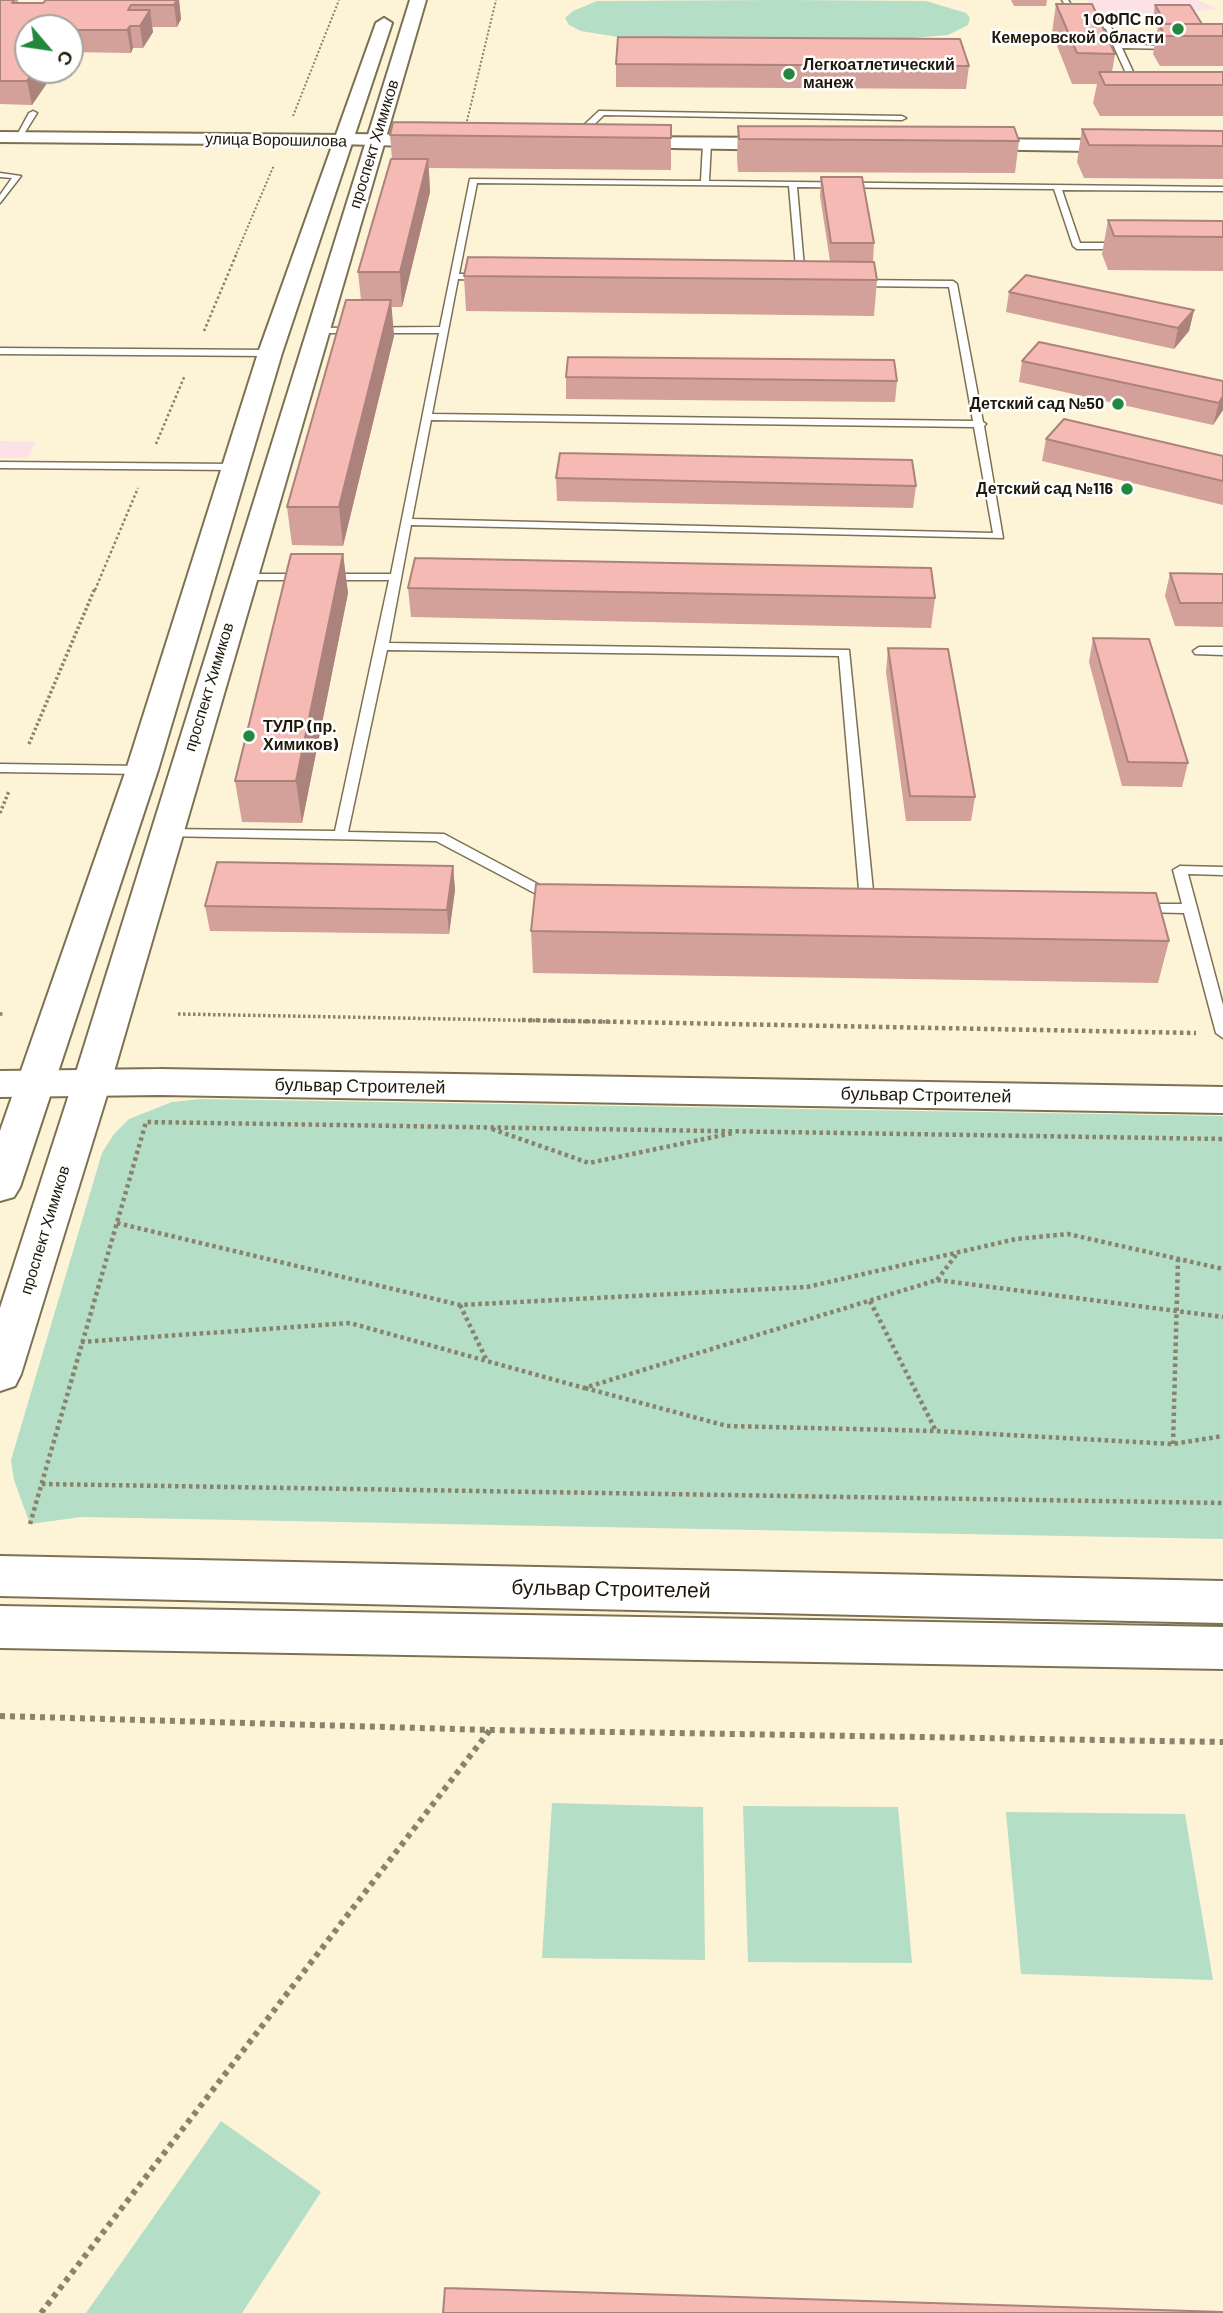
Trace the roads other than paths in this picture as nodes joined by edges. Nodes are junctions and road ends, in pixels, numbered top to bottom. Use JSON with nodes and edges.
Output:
{"nodes":[{"id":1,"x":391,"y":0,"type":"edge"},
{"id":2,"x":418,"y":0,"type":"edge"},
{"id":3,"x":1065,"y":0,"type":"edge"},
{"id":4,"x":1118,"y":46,"type":"junction"},
{"id":5,"x":1184,"y":47,"type":"edge"},
{"id":6,"x":1140,"y":96,"type":"edge"},
{"id":7,"x":33,"y":113,"type":"dead end"},
{"id":8,"x":902,"y":118,"type":"dead end"},
{"id":9,"x":0,"y":137,"type":"edge"},
{"id":10,"x":18,"y":137,"type":"junction"},
{"id":11,"x":346,"y":140,"type":"junction"},
{"id":12,"x":375,"y":141,"type":"junction"},
{"id":13,"x":466,"y":141,"type":"dead end"},
{"id":14,"x":564,"y":142,"type":"joint"},
{"id":15,"x":706,"y":143,"type":"junction"},
{"id":16,"x":804,"y":144,"type":"dead end"},
{"id":17,"x":944,"y":145,"type":"dead end"},
{"id":18,"x":1223,"y":148,"type":"edge"},
{"id":19,"x":0,"y":175,"type":"edge"},
{"id":20,"x":705,"y":183,"type":"junction"},
{"id":21,"x":793,"y":184,"type":"junction"},
{"id":22,"x":1057,"y":187,"type":"junction"},
{"id":23,"x":1223,"y":190,"type":"edge"},
{"id":24,"x":0,"y":201,"type":"edge"},
{"id":25,"x":1130,"y":246,"type":"edge"},
{"id":26,"x":454,"y":276,"type":"junction"},
{"id":27,"x":495,"y":277,"type":"edge"},
{"id":28,"x":787,"y":282,"type":"edge"},
{"id":29,"x":801,"y":282,"type":"junction"},
{"id":30,"x":814,"y":282,"type":"edge"},
{"id":31,"x":842,"y":282,"type":"edge"},
{"id":32,"x":318,"y":330,"type":"junction"},
{"id":33,"x":444,"y":330,"type":"junction"},
{"id":34,"x":0,"y":351,"type":"edge"},
{"id":35,"x":270,"y":354,"type":"junction"},
{"id":36,"x":426,"y":417,"type":"junction"},
{"id":37,"x":981,"y":424,"type":"junction"},
{"id":38,"x":0,"y":465,"type":"edge"},
{"id":39,"x":235,"y":467,"type":"junction"},
{"id":40,"x":406,"y":522,"type":"junction"},
{"id":41,"x":243,"y":577,"type":"junction"},
{"id":42,"x":396,"y":577,"type":"junction"},
{"id":43,"x":382,"y":646,"type":"junction"},
{"id":44,"x":1199,"y":651,"type":"dead end"},
{"id":45,"x":1223,"y":651,"type":"edge"},
{"id":46,"x":0,"y":768,"type":"edge"},
{"id":47,"x":142,"y":770,"type":"junction"},
{"id":48,"x":165,"y":833,"type":"junction"},
{"id":49,"x":341,"y":835,"type":"junction"},
{"id":50,"x":1223,"y":871,"type":"edge"},
{"id":51,"x":575,"y":895,"type":"edge"},
{"id":52,"x":867,"y":901,"type":"edge"},
{"id":53,"x":1125,"y":907,"type":"edge"},
{"id":54,"x":1190,"y":909,"type":"junction"},
{"id":55,"x":1216,"y":1033,"type":"edge"},
{"id":56,"x":92,"y":1082,"type":"junction"},
{"id":57,"x":18,"y":1083,"type":"edge"},
{"id":58,"x":1223,"y":1100,"type":"edge"},
{"id":59,"x":0,"y":1187,"type":"edge"},
{"id":60,"x":0,"y":1374,"type":"edge"},
{"id":61,"x":0,"y":1576,"type":"edge"},
{"id":62,"x":1223,"y":1602,"type":"edge"},
{"id":63,"x":0,"y":1627,"type":"edge"},
{"id":64,"x":1223,"y":1648,"type":"edge"}],
"edges":[{"from":1,"to":11,"type":"main road","name":"проспект Химиков"},
{"from":2,"to":12,"type":"main road","name":"проспект Химиков"},
{"from":3,"to":4,"type":"lane"},
{"from":4,"to":5,"type":"lane"},
{"from":4,"to":6,"type":"lane"},
{"from":7,"to":10,"type":"lane"},
{"from":8,"to":14,"type":"lane"},
{"from":9,"to":10,"type":"street","name":"улица Ворошилова"},
{"from":10,"to":11,"type":"street","name":"улица Ворошилова"},
{"from":11,"to":12,"type":"main road","name":"улица Ворошилова"},
{"from":11,"to":35,"type":"main road","name":"проспект Химиков"},
{"from":12,"to":13,"type":"main road","name":"улица Ворошилова"},
{"from":12,"to":32,"type":"main road","name":"проспект Химиков"},
{"from":14,"to":15,"type":"main road"},
{"from":15,"to":16,"type":"main road"},
{"from":15,"to":20,"type":"lane"},
{"from":17,"to":18,"type":"main road"},
{"from":19,"to":24,"type":"lane"},
{"from":20,"to":21,"type":"lane"},
{"from":20,"to":26,"type":"lane"},
{"from":21,"to":22,"type":"lane"},
{"from":21,"to":29,"type":"lane"},
{"from":22,"to":23,"type":"lane"},
{"from":22,"to":25,"type":"lane"},
{"from":26,"to":27,"type":"lane"},
{"from":26,"to":33,"type":"lane"},
{"from":28,"to":29,"type":"lane"},
{"from":29,"to":30,"type":"lane"},
{"from":31,"to":37,"type":"lane"},
{"from":32,"to":33,"type":"lane"},
{"from":32,"to":41,"type":"main road","name":"проспект Химиков"},
{"from":33,"to":36,"type":"lane"},
{"from":34,"to":35,"type":"lane"},
{"from":35,"to":39,"type":"main road","name":"проспект Химиков"},
{"from":36,"to":37,"type":"lane"},
{"from":36,"to":40,"type":"lane"},
{"from":37,"to":40,"type":"lane"},
{"from":38,"to":39,"type":"lane"},
{"from":39,"to":47,"type":"main road","name":"проспект Химиков"},
{"from":40,"to":42,"type":"lane"},
{"from":41,"to":42,"type":"lane"},
{"from":41,"to":48,"type":"main road","name":"проспект Химиков"},
{"from":42,"to":43,"type":"lane"},
{"from":43,"to":49,"type":"lane"},
{"from":43,"to":52,"type":"lane"},
{"from":44,"to":45,"type":"lane"},
{"from":46,"to":47,"type":"lane"},
{"from":47,"to":57,"type":"main road","name":"проспект Химиков"},
{"from":48,"to":49,"type":"lane"},
{"from":48,"to":56,"type":"main road","name":"проспект Химиков"},
{"from":49,"to":51,"type":"lane"},
{"from":50,"to":54,"type":"lane"},
{"from":53,"to":54,"type":"lane"},
{"from":54,"to":55,"type":"lane"},
{"from":56,"to":57,"type":"main road","name":"бульвар Строителей"},
{"from":56,"to":58,"type":"main road","name":"бульвар Строителей"},
{"from":56,"to":60,"type":"main road","name":"проспект Химиков"},
{"from":57,"to":59,"type":"main road","name":"проспект Химиков"},
{"from":61,"to":62,"type":"main road","name":"бульвар Строителей"},
{"from":63,"to":64,"type":"main road"}]}
